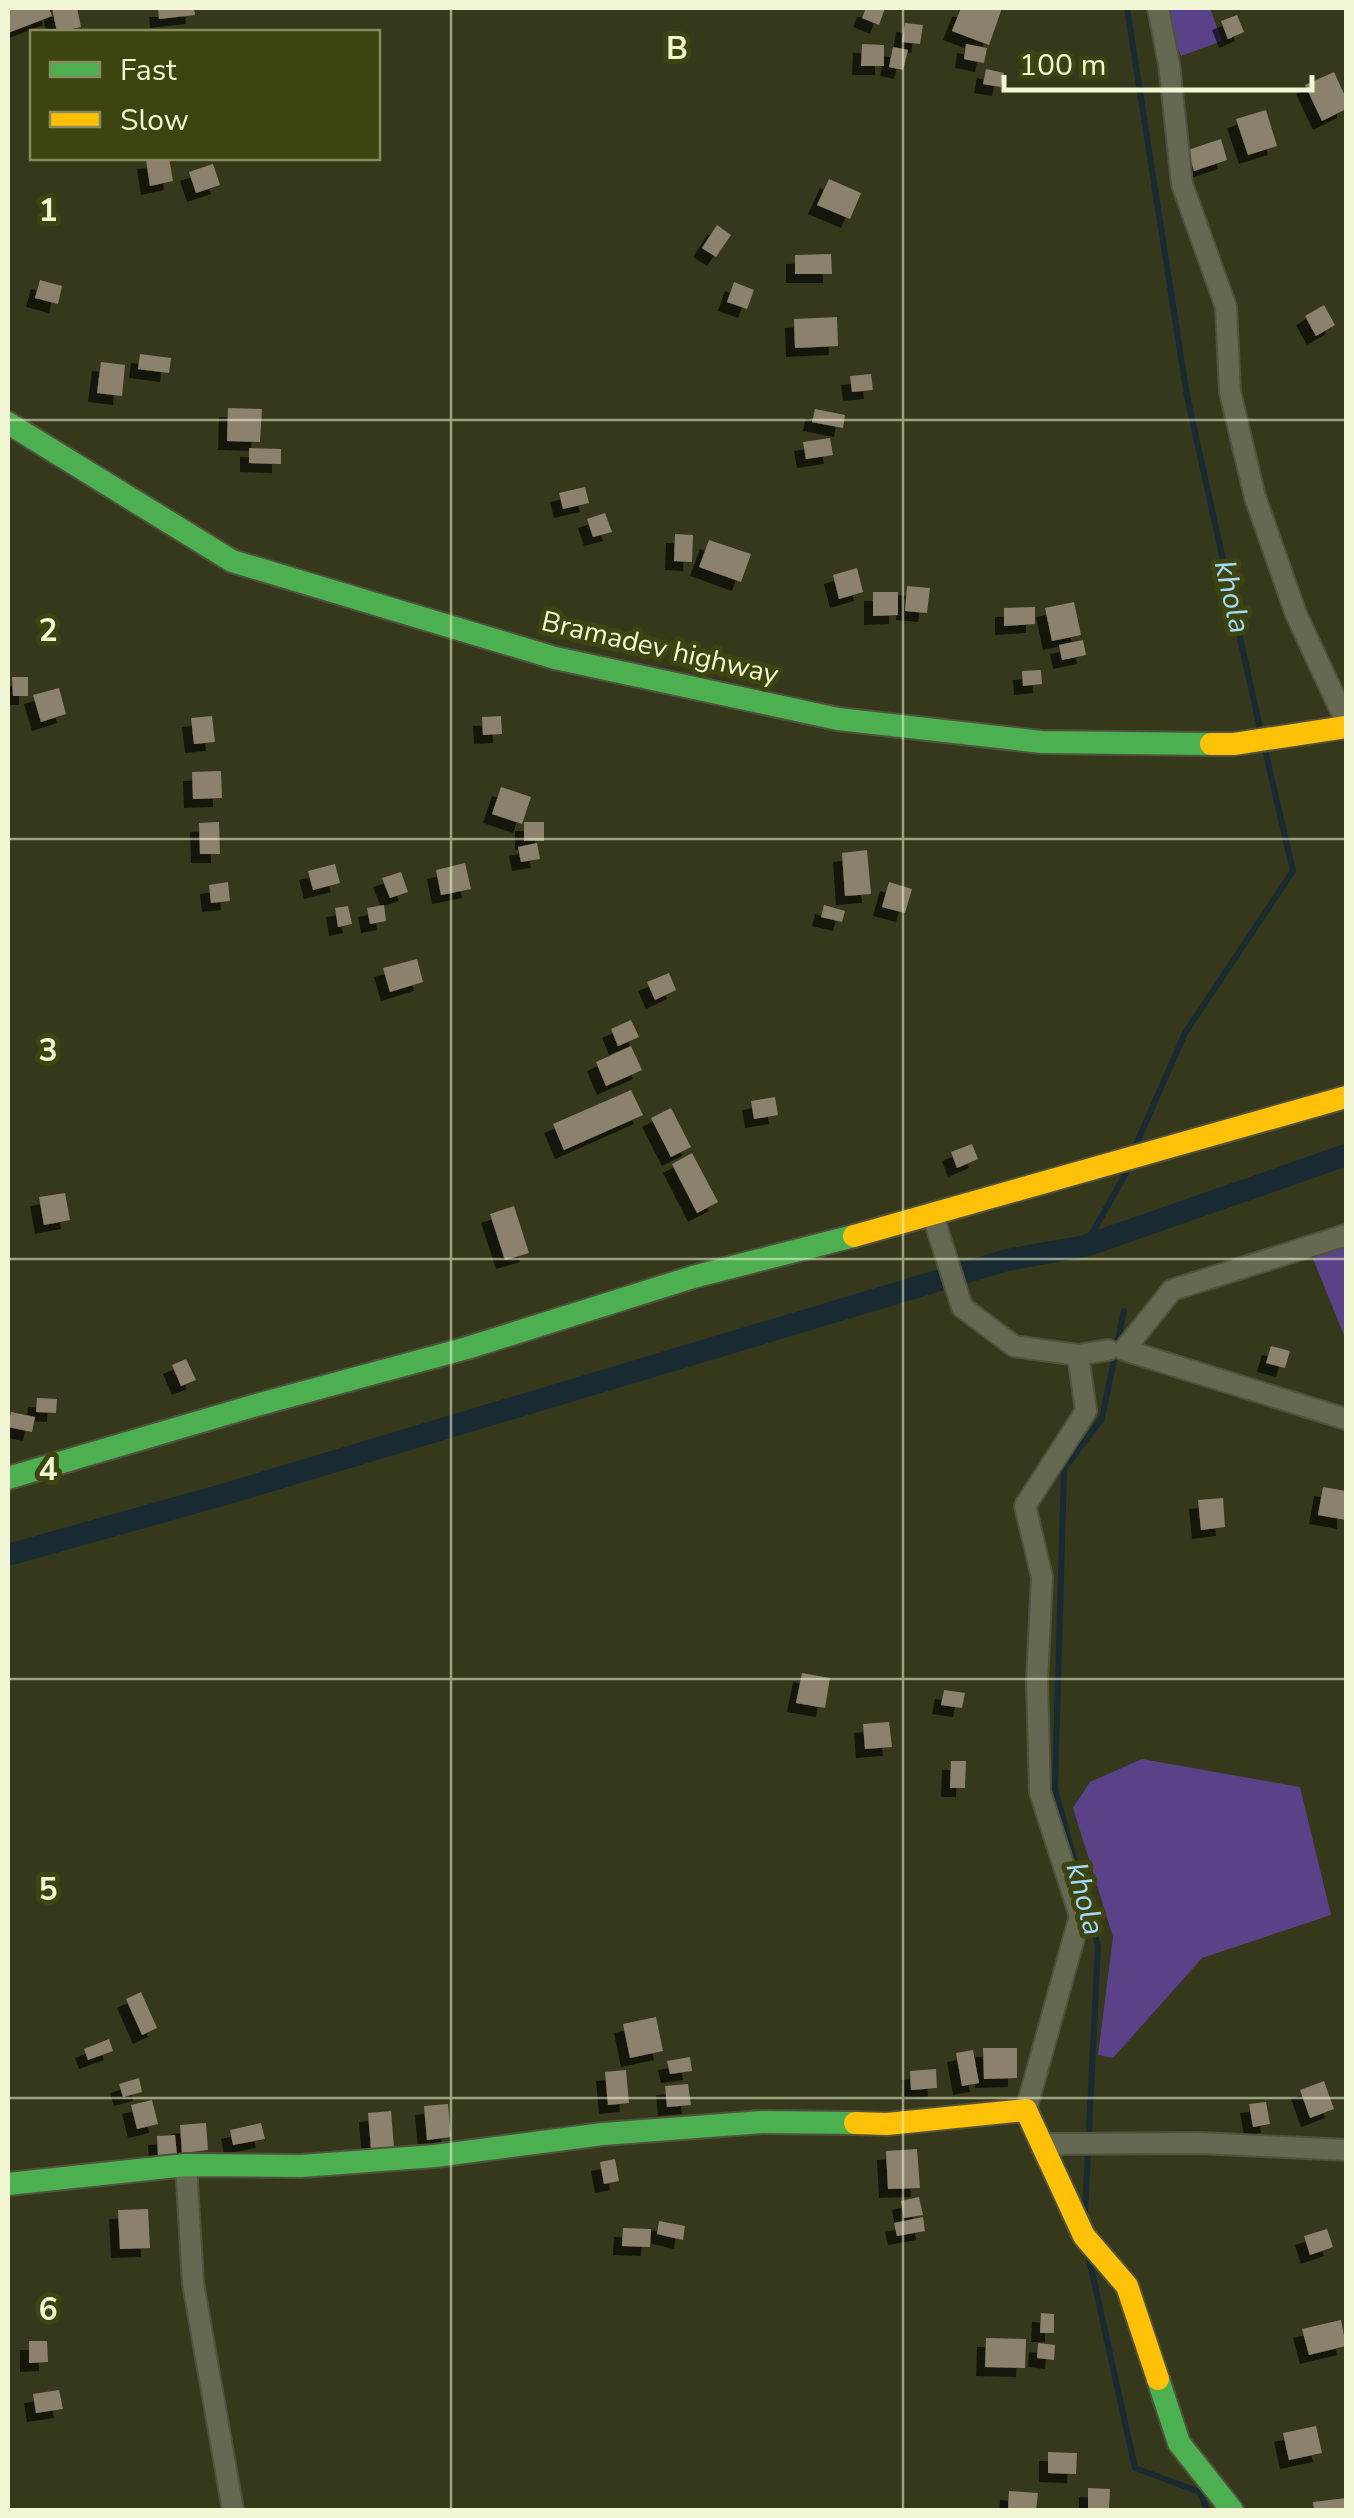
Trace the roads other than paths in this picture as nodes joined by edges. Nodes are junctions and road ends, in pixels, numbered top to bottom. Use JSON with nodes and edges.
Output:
{"nodes":[{"id":1,"x":1158,"y":8,"type":"edge"},
{"id":2,"x":8,"y":423,"type":"edge"},
{"id":3,"x":1346,"y":724,"type":"edge"},
{"id":4,"x":1346,"y":1097,"type":"edge"},
{"id":5,"x":933,"y":1216,"type":"junction"},
{"id":6,"x":1346,"y":1235,"type":"edge"},
{"id":7,"x":1108,"y":1350,"type":"dead end"},
{"id":8,"x":1078,"y":1355,"type":"junction"},
{"id":9,"x":1346,"y":1419,"type":"edge"},
{"id":10,"x":8,"y":1478,"type":"edge"},
{"id":11,"x":1026,"y":2110,"type":"junction"},
{"id":12,"x":1042,"y":2144,"type":"junction"},
{"id":13,"x":1346,"y":2150,"type":"edge"},
{"id":14,"x":186,"y":2165,"type":"junction"},
{"id":15,"x":8,"y":2184,"type":"edge"},
{"id":16,"x":233,"y":2510,"type":"edge"},
{"id":17,"x":1232,"y":2510,"type":"edge"}],
"edges":[{"from":1,"to":3,"type":"street"},
{"from":2,"to":3,"type":"street","name":"Bramadev highway"},
{"from":4,"to":5,"type":"street"},
{"from":5,"to":8,"type":"street"},
{"from":5,"to":10,"type":"street"},
{"from":6,"to":9,"type":"street"},
{"from":7,"to":8,"type":"street"},
{"from":8,"to":11,"type":"street"},
{"from":11,"to":12,"type":"street"},
{"from":11,"to":14,"type":"street"},
{"from":12,"to":13,"type":"street"},
{"from":12,"to":17,"type":"street"},
{"from":14,"to":15,"type":"street"},
{"from":14,"to":16,"type":"street"}]}
